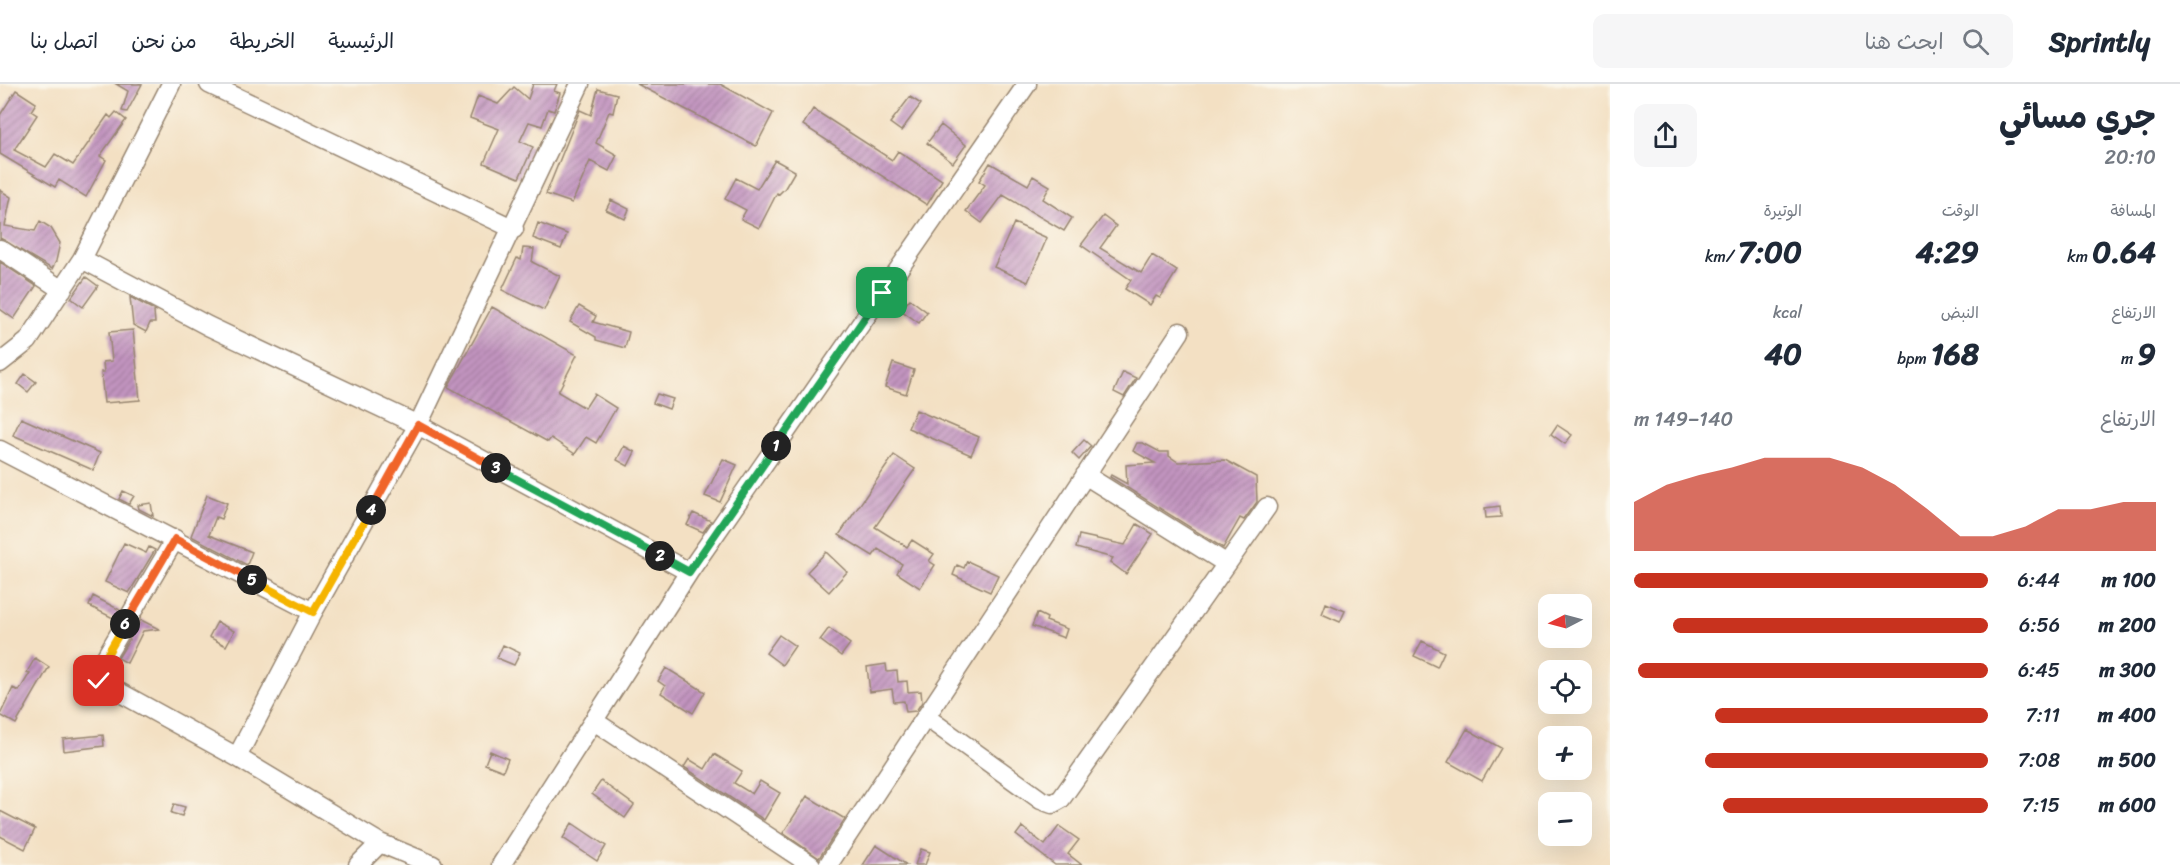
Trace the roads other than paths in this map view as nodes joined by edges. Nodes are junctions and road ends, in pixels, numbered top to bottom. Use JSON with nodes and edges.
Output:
{"nodes":[{"id":1,"x":171,"y":84,"type":"edge"},
{"id":2,"x":209,"y":84,"type":"edge"},
{"id":3,"x":580,"y":84,"type":"edge"},
{"id":4,"x":1027,"y":84,"type":"edge"},
{"id":5,"x":513,"y":229,"type":"junction"},
{"id":6,"x":0,"y":249,"type":"edge"},
{"id":7,"x":82,"y":259,"type":"junction"},
{"id":8,"x":62,"y":290,"type":"junction"},
{"id":9,"x":1180,"y":332,"type":"dead end"},
{"id":10,"x":0,"y":363,"type":"edge"},
{"id":11,"x":418,"y":425,"type":"junction"},
{"id":12,"x":0,"y":450,"type":"edge"},
{"id":13,"x":1085,"y":475,"type":"junction"},
{"id":14,"x":1268,"y":507,"type":"dead end"},
{"id":15,"x":175,"y":539,"type":"junction"},
{"id":16,"x":1227,"y":564,"type":"junction"},
{"id":17,"x":689,"y":572,"type":"junction"},
{"id":18,"x":313,"y":612,"type":"junction"},
{"id":19,"x":926,"y":717,"type":"junction"},
{"id":20,"x":594,"y":721,"type":"junction"},
{"id":21,"x":237,"y":757,"type":"junction"},
{"id":22,"x":380,"y":843,"type":"junction"},
{"id":23,"x":831,"y":864,"type":"edge"},
{"id":24,"x":358,"y":865,"type":"edge"},
{"id":25,"x":433,"y":865,"type":"edge"},
{"id":26,"x":501,"y":865,"type":"edge"},
{"id":27,"x":811,"y":865,"type":"edge"}],
"edges":[{"from":1,"to":7,"type":"street"},
{"from":2,"to":5,"type":"street"},
{"from":3,"to":5,"type":"street"},
{"from":4,"to":17,"type":"street"},
{"from":5,"to":11,"type":"street"},
{"from":6,"to":8,"type":"street"},
{"from":7,"to":8,"type":"street"},
{"from":7,"to":11,"type":"street"},
{"from":8,"to":10,"type":"street"},
{"from":9,"to":13,"type":"street"},
{"from":11,"to":17,"type":"street"},
{"from":11,"to":18,"type":"street"},
{"from":12,"to":15,"type":"street"},
{"from":13,"to":16,"type":"street"},
{"from":13,"to":19,"type":"street"},
{"from":14,"to":16,"type":"street"},
{"from":15,"to":18,"type":"street"},
{"from":15,"to":21,"type":"street"},
{"from":16,"to":19,"type":"street"},
{"from":17,"to":20,"type":"street"},
{"from":18,"to":21,"type":"street"},
{"from":19,"to":23,"type":"street"},
{"from":20,"to":26,"type":"street"},
{"from":20,"to":27,"type":"street"},
{"from":21,"to":22,"type":"street"},
{"from":22,"to":24,"type":"street"},
{"from":22,"to":25,"type":"street"}]}
